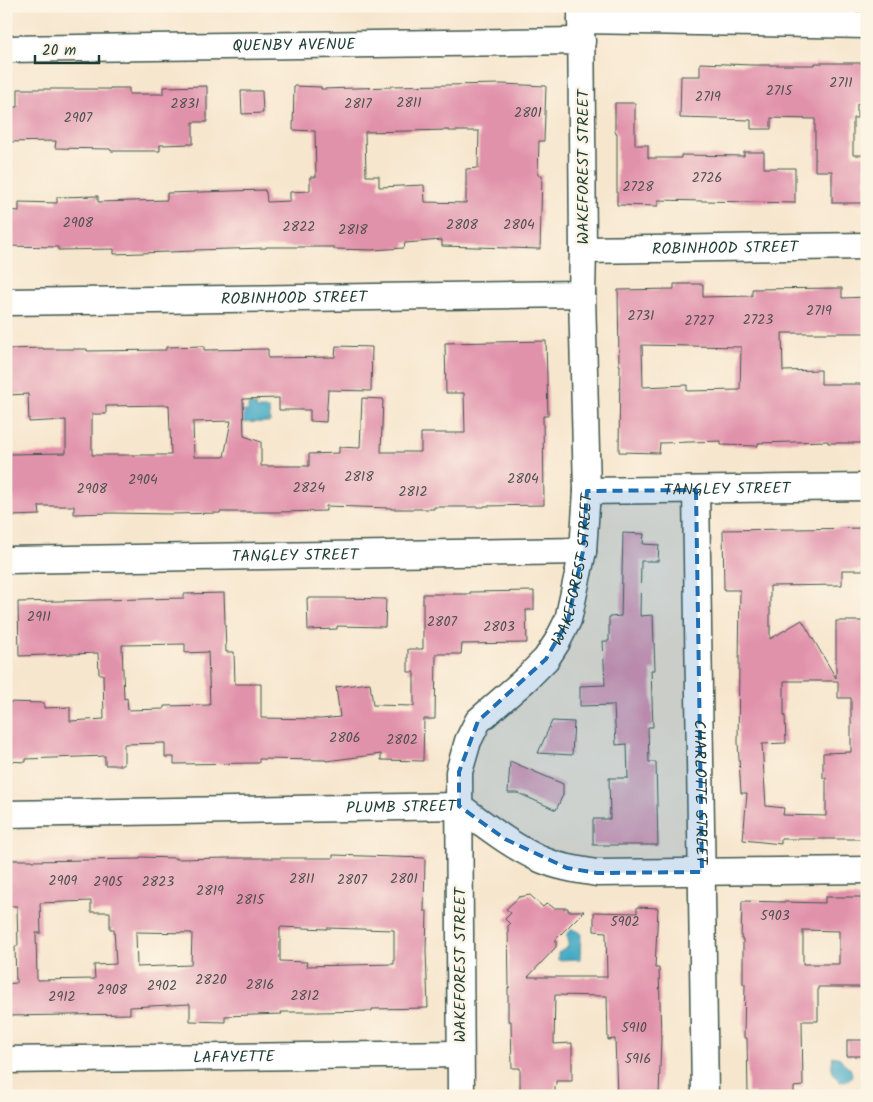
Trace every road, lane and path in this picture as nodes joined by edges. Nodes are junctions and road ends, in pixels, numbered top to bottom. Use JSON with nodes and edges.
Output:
{"nodes":[{"id":1,"x":581,"y":22,"type":"edge"},
{"id":2,"x":867,"y":25,"type":"edge"},
{"id":3,"x":6,"y":49,"type":"edge"},
{"id":4,"x":867,"y":246,"type":"edge"},
{"id":5,"x":583,"y":250,"type":"junction"},
{"id":6,"x":582,"y":294,"type":"junction"},
{"id":7,"x":6,"y":302,"type":"edge"},
{"id":8,"x":867,"y":487,"type":"edge"},
{"id":9,"x":696,"y":490,"type":"junction"},
{"id":10,"x":588,"y":491,"type":"junction"},
{"id":11,"x":583,"y":551,"type":"junction"},
{"id":12,"x":6,"y":560,"type":"edge"},
{"id":13,"x":459,"y":806,"type":"junction"},
{"id":14,"x":6,"y":814,"type":"edge"},
{"id":15,"x":867,"y":870,"type":"edge"},
{"id":16,"x":702,"y":872,"type":"junction"},
{"id":17,"x":460,"y":1054,"type":"junction"},
{"id":18,"x":6,"y":1060,"type":"edge"},
{"id":19,"x":461,"y":1096,"type":"edge"},
{"id":20,"x":705,"y":1096,"type":"edge"}],
"edges":[{"from":1,"to":2,"type":"street","name":"QUENBY AVENUE"},
{"from":1,"to":3,"type":"street","name":"QUENBY AVENUE"},
{"from":1,"to":5,"type":"street","name":"WAKEFOREST STREET"},
{"from":4,"to":5,"type":"street","name":"ROBINHOOD STREET"},
{"from":5,"to":6,"type":"street","name":"WAKEFOREST STREET"},
{"from":6,"to":7,"type":"street","name":"ROBINHOOD STREET"},
{"from":6,"to":10,"type":"street","name":"WAKEFOREST STREET"},
{"from":8,"to":9,"type":"street","name":"TANGLEY STREET"},
{"from":9,"to":10,"type":"street","name":"TANGLEY STREET"},
{"from":9,"to":16,"type":"street","name":"CHARLOTTE STREET"},
{"from":10,"to":11,"type":"street","name":"WAKEFOREST STREET"},
{"from":11,"to":12,"type":"street","name":"TANGLEY STREET"},
{"from":11,"to":13,"type":"street","name":"WAKEFOREST STREET"},
{"from":13,"to":14,"type":"street","name":"PLUMB STREET"},
{"from":13,"to":16,"type":"street","name":"PLUMB STREET"},
{"from":13,"to":17,"type":"street","name":"WAKEFOREST STREET"},
{"from":15,"to":16,"type":"street","name":"PLUMB STREET"},
{"from":16,"to":20,"type":"street","name":"CHARLOTTE STREET"},
{"from":17,"to":18,"type":"street","name":"LAFAYETTE"},
{"from":17,"to":19,"type":"street","name":"WAKEFOREST STREET"}]}
